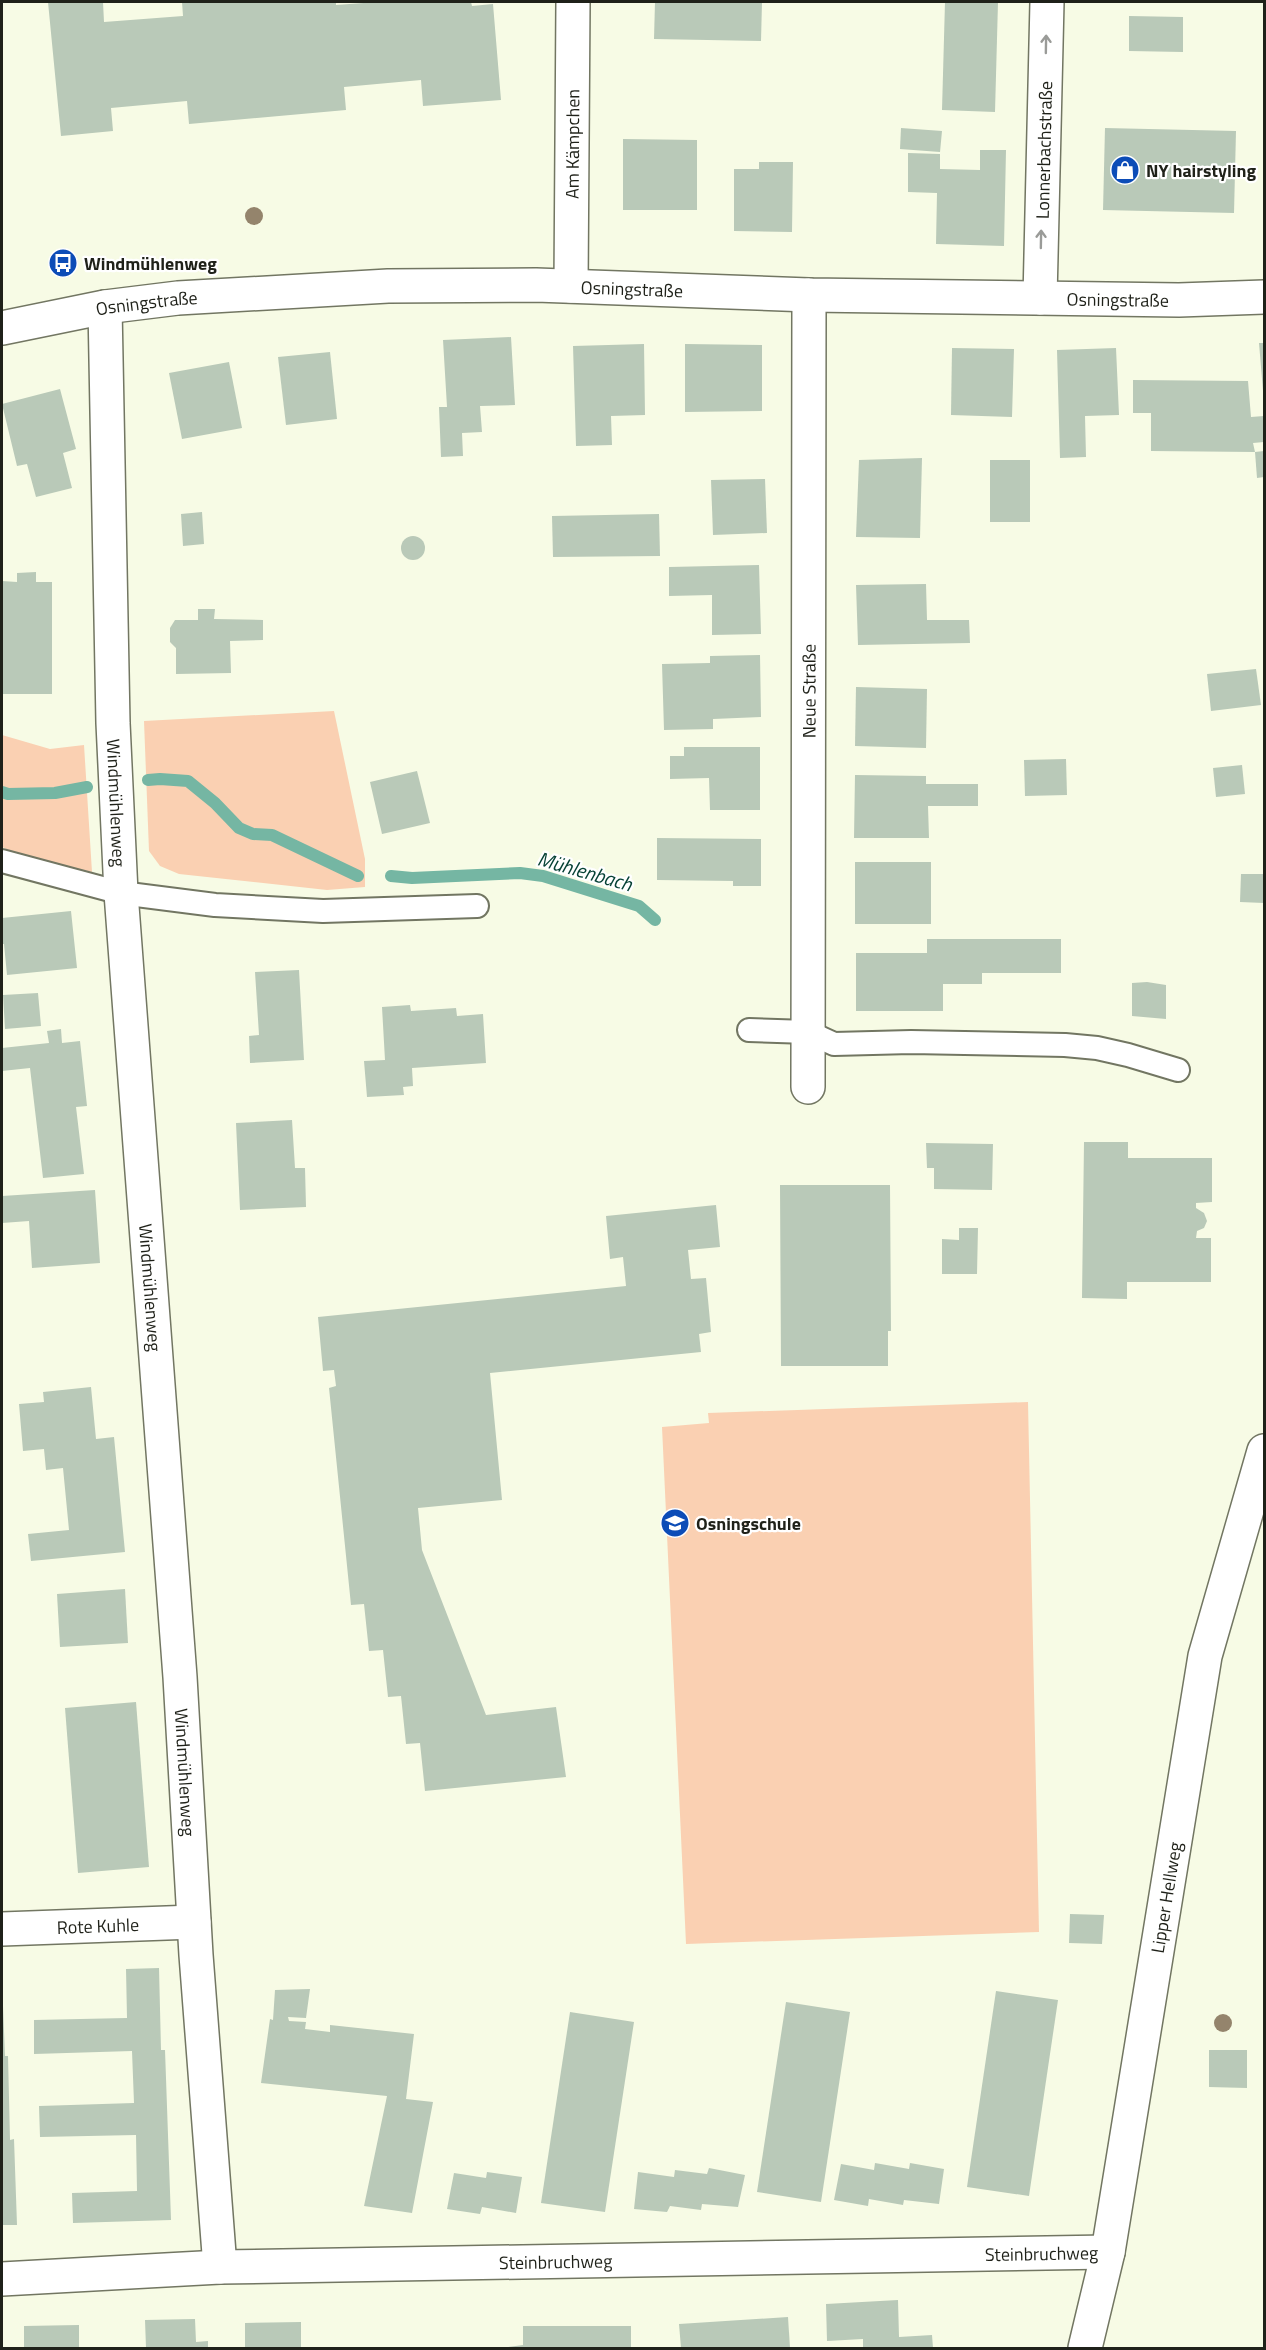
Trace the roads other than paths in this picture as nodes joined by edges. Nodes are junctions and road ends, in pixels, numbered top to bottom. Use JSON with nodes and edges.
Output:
{"nodes":[{"id":1,"x":573,"y":2,"type":"edge"},
{"id":2,"x":1047,"y":2,"type":"edge"},
{"id":3,"x":571,"y":286,"type":"junction"},
{"id":4,"x":809,"y":295,"type":"junction"},
{"id":5,"x":1264,"y":297,"type":"edge"},
{"id":6,"x":1040,"y":298,"type":"junction"},
{"id":7,"x":105,"y":307,"type":"junction"},
{"id":8,"x":2,"y":328,"type":"edge"},
{"id":9,"x":2,"y":861,"type":"edge"},
{"id":10,"x":121,"y":893,"type":"junction"},
{"id":11,"x":477,"y":906,"type":"dead end"},
{"id":12,"x":749,"y":1030,"type":"dead end"},
{"id":13,"x":808,"y":1032,"type":"junction"},
{"id":14,"x":1178,"y":1070,"type":"dead end"},
{"id":15,"x":808,"y":1087,"type":"dead end"},
{"id":16,"x":1264,"y":1451,"type":"edge"},
{"id":17,"x":195,"y":1922,"type":"junction"},
{"id":18,"x":2,"y":1929,"type":"edge"},
{"id":19,"x":1108,"y":2252,"type":"junction"},
{"id":20,"x":220,"y":2267,"type":"junction"},
{"id":21,"x":2,"y":2279,"type":"edge"},
{"id":22,"x":1085,"y":2349,"type":"edge"}],
"edges":[{"from":1,"to":3,"type":"street","name":"Am Kämpchen"},
{"from":6,"to":2,"type":"street","name":"Lonnerbachstraße","one_way":true},
{"from":3,"to":4,"type":"street","name":"Osningstraße"},
{"from":3,"to":7,"type":"street","name":"Osningstraße"},
{"from":4,"to":6,"type":"street","name":"Osningstraße"},
{"from":4,"to":13,"type":"street","name":"Neue Straße"},
{"from":5,"to":6,"type":"street","name":"Osningstraße"},
{"from":7,"to":8,"type":"street","name":"Osningstraße"},
{"from":7,"to":10,"type":"street","name":"Windmühlenweg"},
{"from":9,"to":10,"type":"lane"},
{"from":10,"to":11,"type":"lane"},
{"from":10,"to":17,"type":"street","name":"Windmühlenweg"},
{"from":12,"to":13,"type":"lane"},
{"from":13,"to":14,"type":"lane"},
{"from":13,"to":15,"type":"street","name":"Neue Straße"},
{"from":16,"to":19,"type":"street","name":"Lipper Hellweg"},
{"from":17,"to":18,"type":"street","name":"Rote Kuhle"},
{"from":17,"to":20,"type":"street","name":"Windmühlenweg"},
{"from":19,"to":20,"type":"street","name":"Steinbruchweg"},
{"from":19,"to":22,"type":"street","name":"Lipper Hellweg"},
{"from":20,"to":21,"type":"street","name":"Steinbruchweg"}]}
